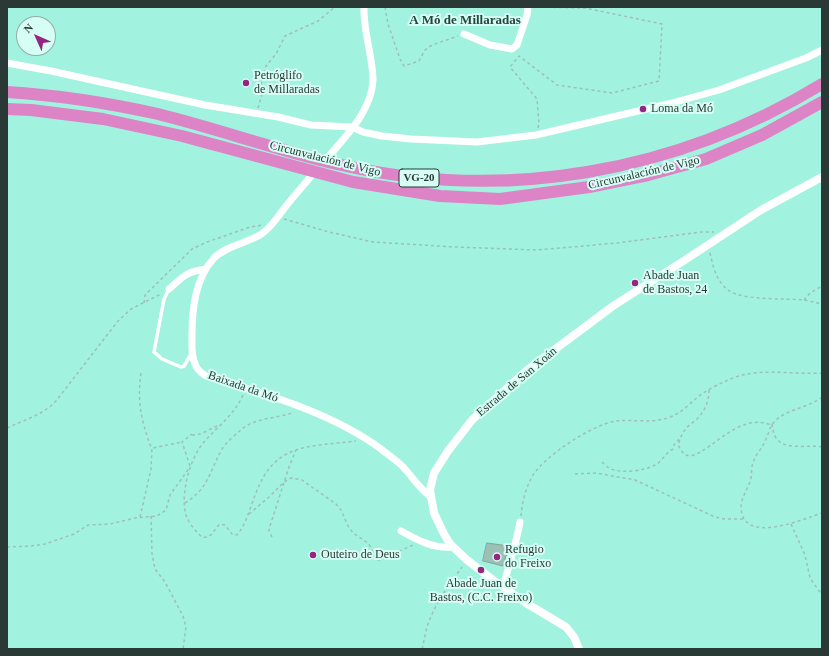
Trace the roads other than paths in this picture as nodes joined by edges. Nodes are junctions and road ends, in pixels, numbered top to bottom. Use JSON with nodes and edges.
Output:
{"nodes":[{"id":1,"x":364,"y":7,"type":"edge"},
{"id":2,"x":528,"y":7,"type":"edge"},
{"id":3,"x":464,"y":34,"type":"road end"},
{"id":4,"x":822,"y":50,"type":"edge"},
{"id":5,"x":7,"y":63,"type":"edge"},
{"id":6,"x":822,"y":84,"type":"edge"},
{"id":7,"x":7,"y":92,"type":"edge"},
{"id":8,"x":822,"y":102,"type":"edge"},
{"id":9,"x":7,"y":109,"type":"edge"},
{"id":10,"x":352,"y":127,"type":"junction"},
{"id":11,"x":822,"y":177,"type":"edge"},
{"id":12,"x":206,"y":269,"type":"junction"},
{"id":13,"x":169,"y":289,"type":"joint"},
{"id":14,"x":193,"y":352,"type":"junction"},
{"id":15,"x":431,"y":497,"type":"junction"},
{"id":16,"x":520,"y":522,"type":"road end"},
{"id":17,"x":401,"y":531,"type":"dead end"},
{"id":18,"x":453,"y":547,"type":"junction"},
{"id":19,"x":503,"y":587,"type":"junction"},
{"id":20,"x":579,"y":649,"type":"edge"}],
"edges":[{"from":1,"to":10,"type":"street","name":"Baixada da Mó"},
{"from":2,"to":3,"type":"street"},
{"from":4,"to":10,"type":"street"},
{"from":5,"to":10,"type":"street"},
{"from":6,"to":7,"type":"highway","name":"Circunvalación de Vigo","number":"VG-20"},
{"from":8,"to":9,"type":"highway","name":"Circunvalación de Vigo","number":"VG-20"},
{"from":10,"to":12,"type":"street","name":"Baixada da Mó"},
{"from":11,"to":15,"type":"street","name":"Estrada de San Xoán"},
{"from":12,"to":13,"type":"street"},
{"from":12,"to":14,"type":"street","name":"Baixada da Mó"},
{"from":13,"to":14,"type":"lane"},
{"from":14,"to":15,"type":"street","name":"Baixada da Mó"},
{"from":15,"to":18,"type":"street","name":"Estrada de San Xoán"},
{"from":16,"to":19,"type":"street"},
{"from":17,"to":18,"type":"street"},
{"from":18,"to":19,"type":"street","name":"Estrada de San Xoán"},
{"from":19,"to":20,"type":"street","name":"Estrada de San Xoán"}]}
